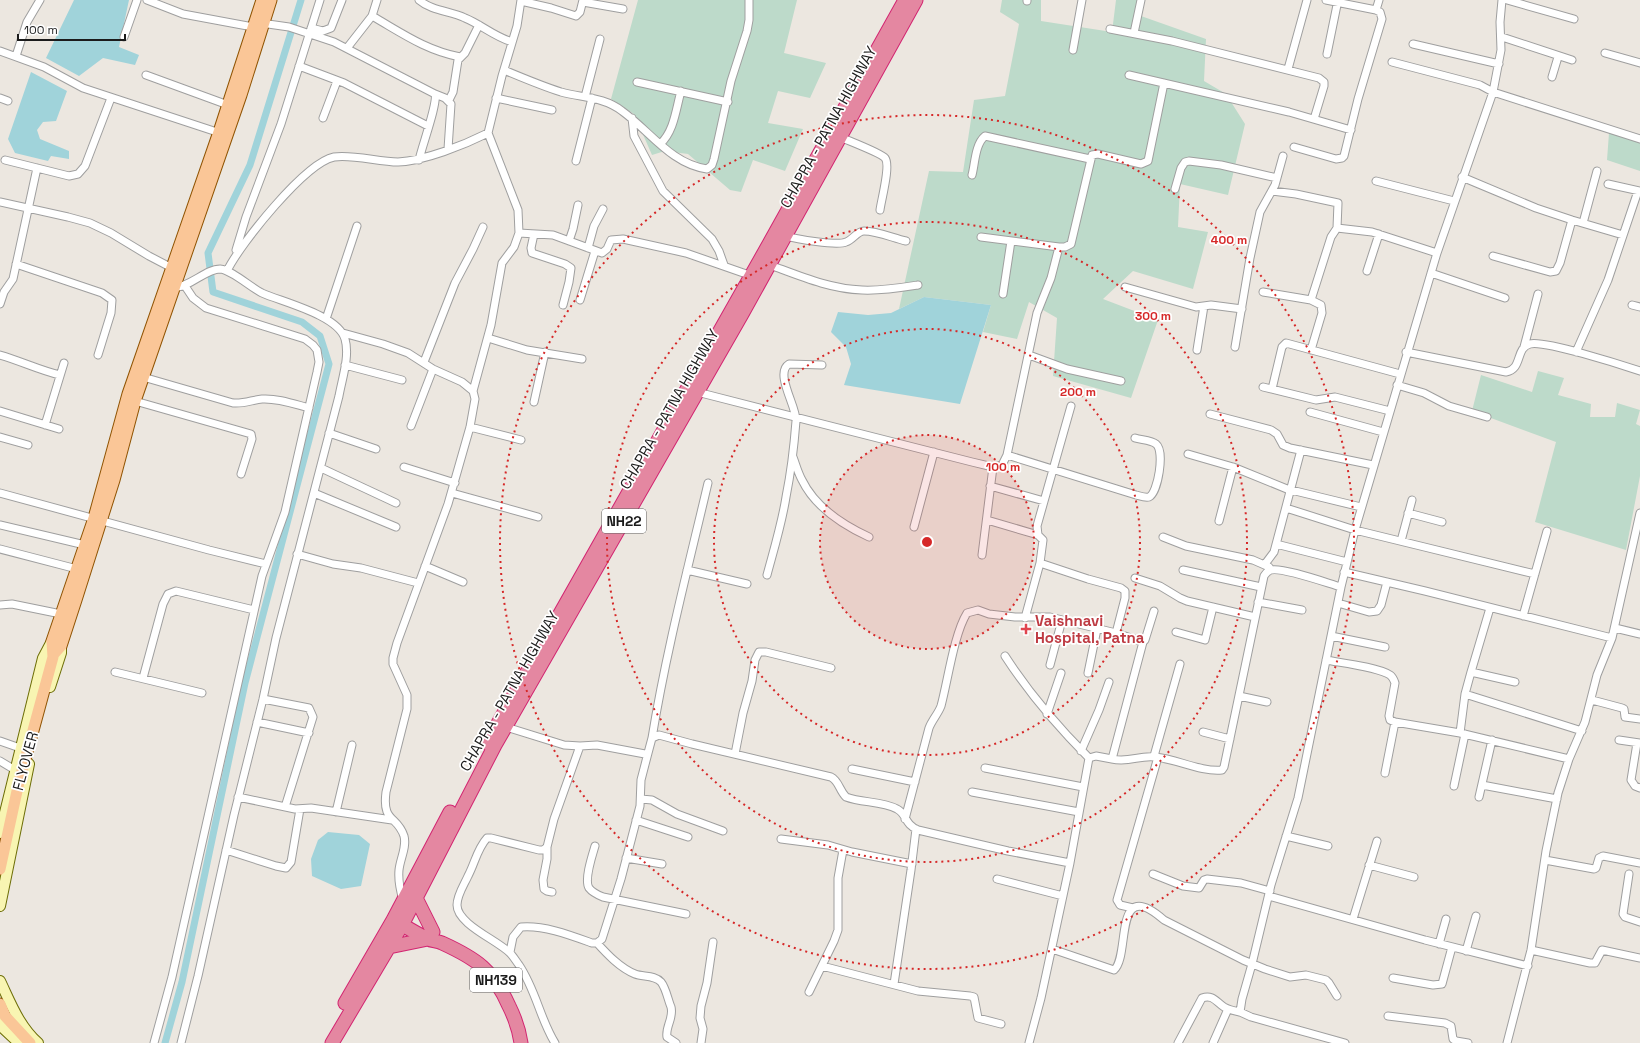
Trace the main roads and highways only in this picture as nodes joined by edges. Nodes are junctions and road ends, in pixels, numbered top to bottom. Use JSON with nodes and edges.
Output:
{"nodes":[{"id":1,"x":262,"y":0,"type":"edge"},
{"id":2,"x":271,"y":0,"type":"edge"},
{"id":3,"x":905,"y":0,"type":"edge"},
{"id":4,"x":916,"y":0,"type":"edge"},
{"id":5,"x":257,"y":24,"type":"junction"},
{"id":6,"x":222,"y":134,"type":"junction"},
{"id":7,"x":169,"y":288,"type":"junction"},
{"id":8,"x":98,"y":519,"type":"junction"},
{"id":9,"x":55,"y":650,"type":"junction"},
{"id":10,"x":0,"y":869,"type":"edge"},
{"id":11,"x":410,"y":899,"type":"junction"},
{"id":12,"x":400,"y":918,"type":"junction"},
{"id":13,"x":434,"y":938,"type":"junction"},
{"id":14,"x":389,"y":947,"type":"junction"},
{"id":15,"x":2,"y":1015,"type":"edge"},
{"id":16,"x":30,"y":1043,"type":"edge"},
{"id":17,"x":323,"y":1043,"type":"edge"},
{"id":18,"x":332,"y":1043,"type":"edge"},
{"id":19,"x":521,"y":1043,"type":"edge"}],
"edges":[{"from":1,"to":5,"type":"main road"},
{"from":2,"to":5,"type":"main road"},
{"from":3,"to":11,"type":"highway","name":"CHAPRA - PATNA HIGHWAY","number":"NH22"},
{"from":4,"to":11,"type":"highway","name":"CHAPRA - PATNA HIGHWAY","number":"NH22"},
{"from":5,"to":6,"type":"main road"},
{"from":5,"to":6,"type":"main road"},
{"from":6,"to":7,"type":"main road"},
{"from":6,"to":7,"type":"main road"},
{"from":7,"to":8,"type":"main road"},
{"from":7,"to":8,"type":"main road"},
{"from":8,"to":9,"type":"main road"},
{"from":8,"to":9,"type":"main road"},
{"from":9,"to":10,"type":"main road","name":"FLYOVER"},
{"from":11,"to":12,"type":"highway","name":"CHAPRA - PATNA HIGHWAY","number":"NH22"},
{"from":11,"to":13,"type":"highway"},
{"from":12,"to":13,"type":"highway","number":"NH139"},
{"from":12,"to":14,"type":"highway","name":"CHAPRA - PATNA HIGHWAY","number":"NH22"},
{"from":12,"to":17,"type":"highway","name":"CHAPRA - PATNA HIGHWAY","number":"NH22"},
{"from":13,"to":14,"type":"highway"},
{"from":13,"to":19,"type":"highway","number":"NH139"},
{"from":14,"to":18,"type":"highway","name":"CHAPRA - PATNA HIGHWAY","number":"NH22"},
{"from":15,"to":16,"type":"main road"}]}
